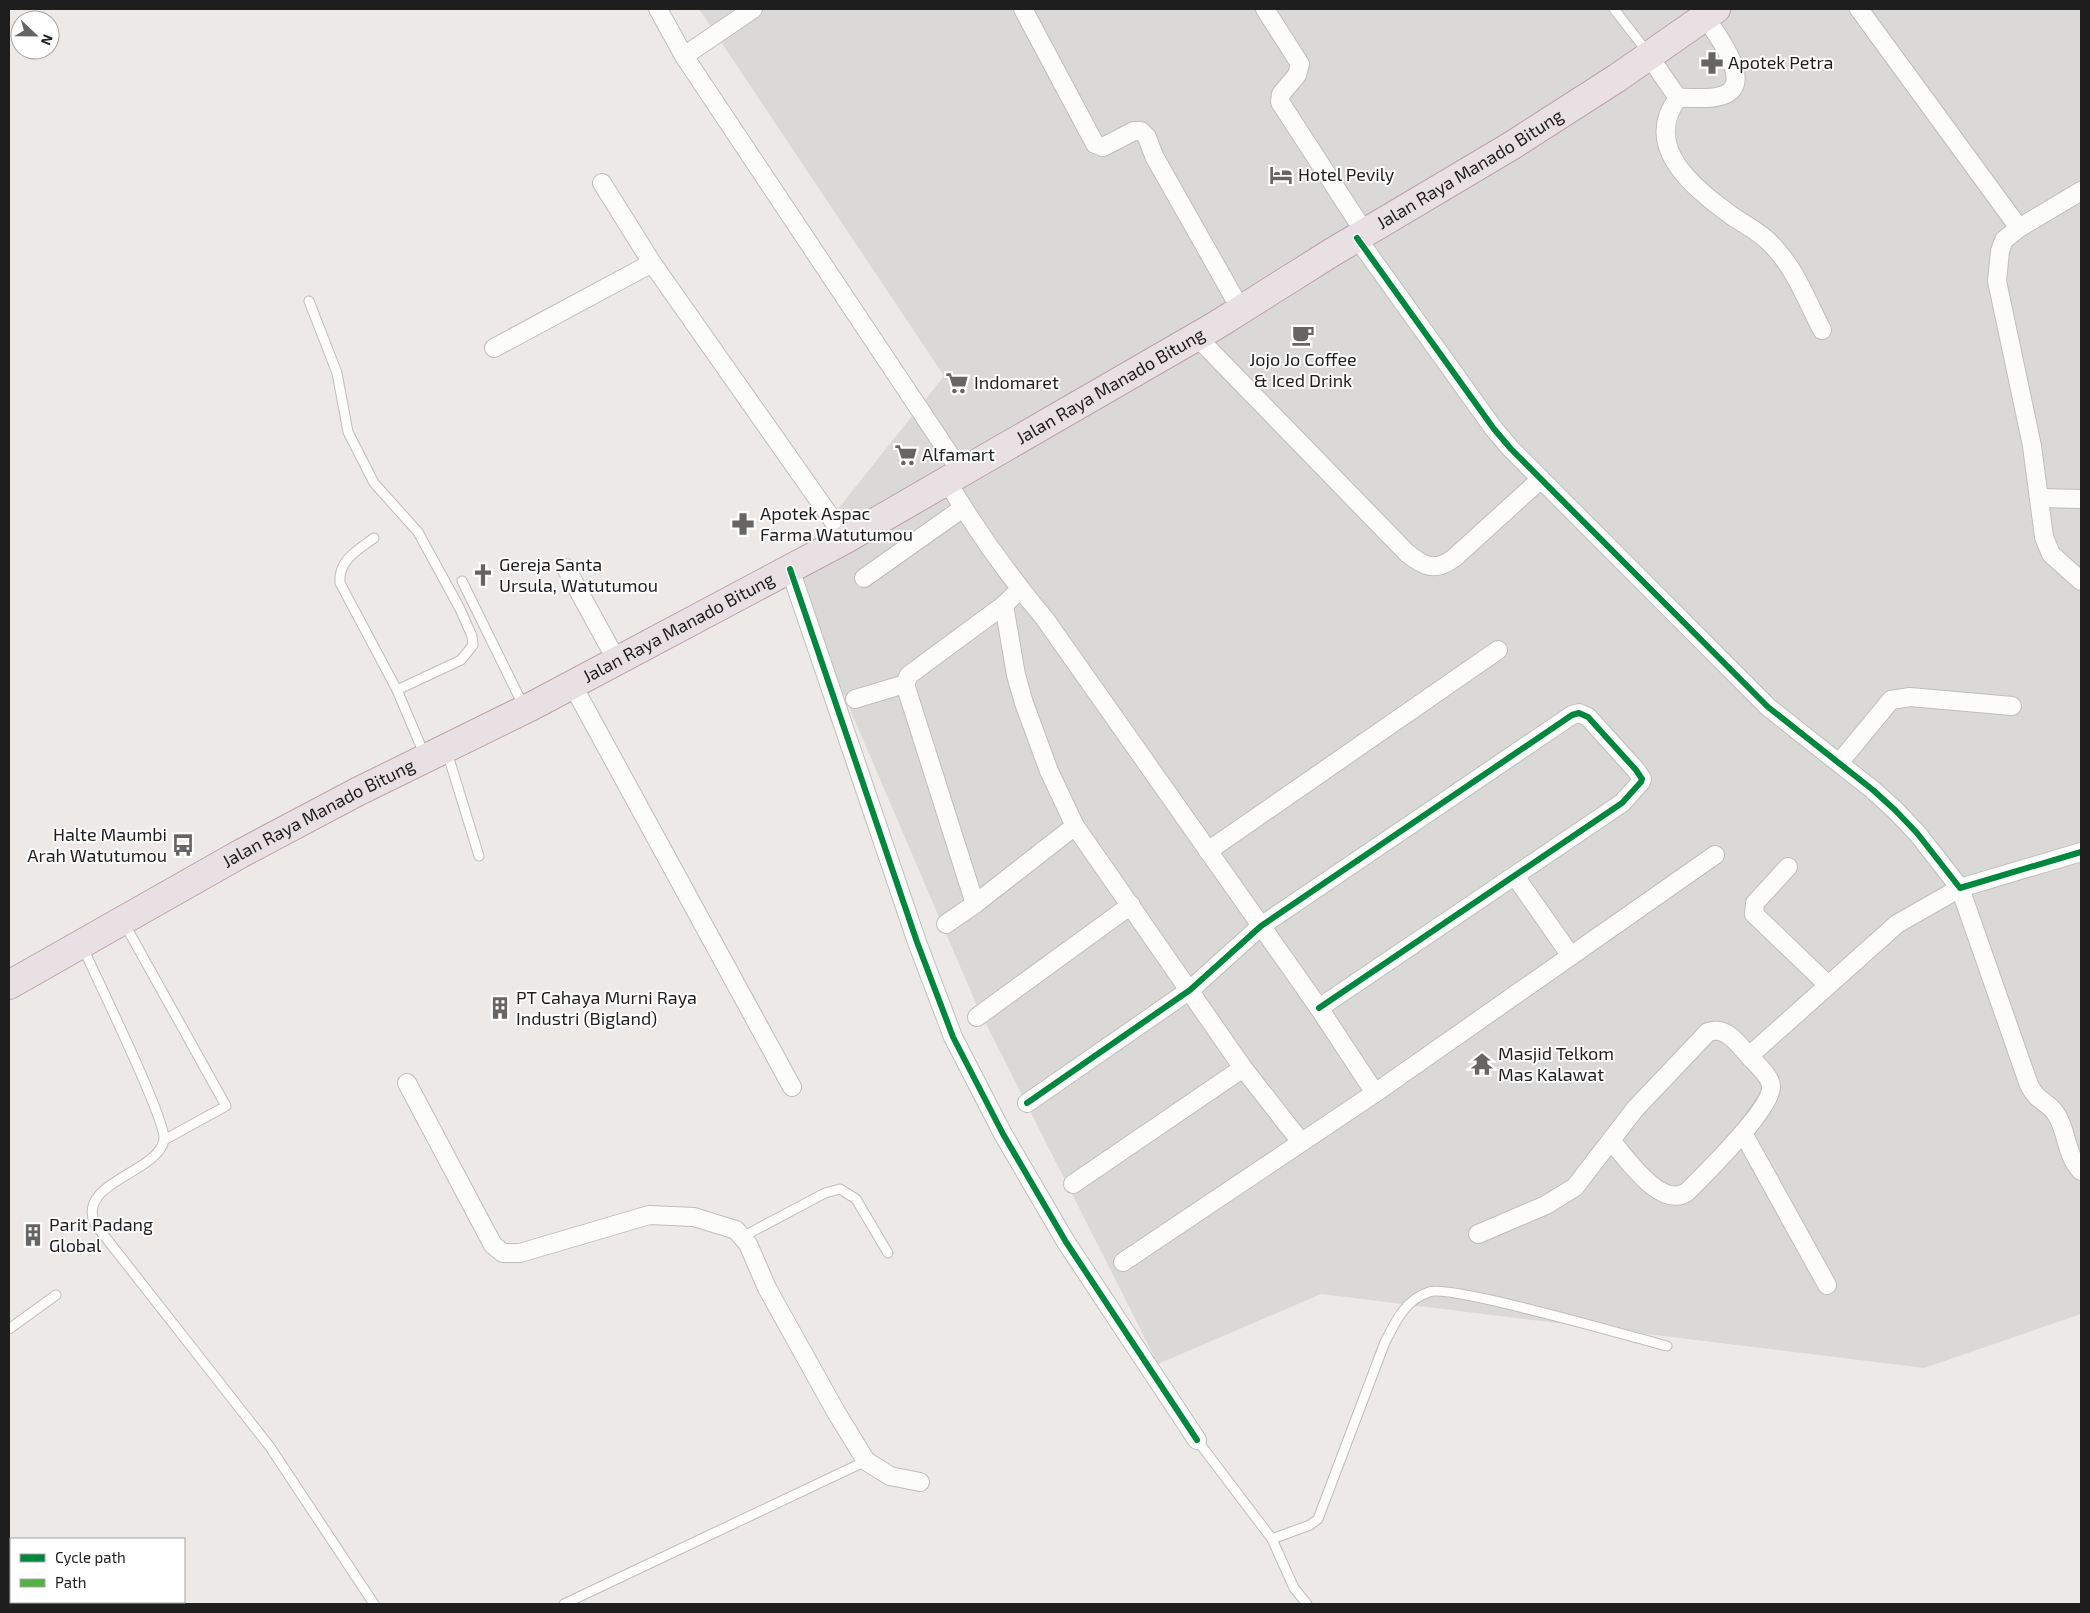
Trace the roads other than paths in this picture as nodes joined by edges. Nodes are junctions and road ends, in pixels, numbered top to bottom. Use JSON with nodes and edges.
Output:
{"nodes":[{"id":1,"x":658,"y":9,"type":"edge"},
{"id":2,"x":753,"y":9,"type":"edge"},
{"id":3,"x":1023,"y":9,"type":"edge"},
{"id":4,"x":1265,"y":9,"type":"edge"},
{"id":5,"x":1614,"y":9,"type":"edge"},
{"id":6,"x":1859,"y":9,"type":"edge"},
{"id":7,"x":1711,"y":13,"type":"edge"},
{"id":8,"x":684,"y":56,"type":"junction"},
{"id":9,"x":1650,"y":56,"type":"junction"},
{"id":10,"x":1678,"y":98,"type":"junction"},
{"id":11,"x":602,"y":183,"type":"dead end"},
{"id":12,"x":2081,"y":191,"type":"edge"},
{"id":13,"x":2019,"y":228,"type":"junction"},
{"id":14,"x":1361,"y":235,"type":"junction"},
{"id":15,"x":652,"y":262,"type":"junction"},
{"id":16,"x":309,"y":301,"type":"dead end"},
{"id":17,"x":1241,"y":310,"type":"junction"},
{"id":18,"x":1822,"y":330,"type":"dead end"},
{"id":19,"x":1197,"y":337,"type":"junction"},
{"id":20,"x":494,"y":348,"type":"dead end"},
{"id":21,"x":954,"y":477,"type":"junction"},
{"id":22,"x":1540,"y":479,"type":"junction"},
{"id":23,"x":2040,"y":498,"type":"junction"},
{"id":24,"x":2081,"y":499,"type":"edge"},
{"id":25,"x":963,"y":508,"type":"junction"},
{"id":26,"x":374,"y":538,"type":"dead end"},
{"id":27,"x":846,"y":539,"type":"junction"},
{"id":28,"x":566,"y":568,"type":"dead end"},
{"id":29,"x":790,"y":569,"type":"junction"},
{"id":30,"x":864,"y":578,"type":"dead end"},
{"id":31,"x":2081,"y":580,"type":"edge"},
{"id":32,"x":462,"y":581,"type":"dead end"},
{"id":33,"x":1020,"y":589,"type":"junction"},
{"id":34,"x":1004,"y":605,"type":"junction"},
{"id":35,"x":1498,"y":650,"type":"dead end"},
{"id":36,"x":618,"y":661,"type":"junction"},
{"id":37,"x":572,"y":684,"type":"junction"},
{"id":38,"x":905,"y":684,"type":"junction"},
{"id":39,"x":397,"y":690,"type":"junction"},
{"id":40,"x":854,"y":699,"type":"dead end"},
{"id":41,"x":2012,"y":706,"type":"dead end"},
{"id":42,"x":526,"y":709,"type":"junction"},
{"id":43,"x":436,"y":755,"type":"junction"},
{"id":44,"x":1839,"y":763,"type":"junction"},
{"id":45,"x":1075,"y":826,"type":"junction"},
{"id":46,"x":1208,"y":850,"type":"junction"},
{"id":47,"x":2081,"y":852,"type":"edge"},
{"id":48,"x":1715,"y":855,"type":"dead end"},
{"id":49,"x":479,"y":856,"type":"dead end"},
{"id":50,"x":1788,"y":867,"type":"dead end"},
{"id":51,"x":1515,"y":876,"type":"junction"},
{"id":52,"x":1960,"y":888,"type":"junction"},
{"id":53,"x":975,"y":904,"type":"junction"},
{"id":54,"x":1130,"y":905,"type":"junction"},
{"id":55,"x":122,"y":921,"type":"junction"},
{"id":56,"x":946,"y":924,"type":"dead end"},
{"id":57,"x":1261,"y":926,"type":"junction"},
{"id":58,"x":82,"y":945,"type":"junction"},
{"id":59,"x":1571,"y":956,"type":"junction"},
{"id":60,"x":9,"y":985,"type":"edge"},
{"id":61,"x":1828,"y":985,"type":"junction"},
{"id":62,"x":1190,"y":990,"type":"junction"},
{"id":63,"x":1319,"y":1008,"type":"junction"},
{"id":64,"x":977,"y":1017,"type":"dead end"},
{"id":65,"x":1749,"y":1056,"type":"junction"},
{"id":66,"x":1243,"y":1068,"type":"junction"},
{"id":67,"x":407,"y":1083,"type":"dead end"},
{"id":68,"x":792,"y":1087,"type":"dead end"},
{"id":69,"x":1375,"y":1093,"type":"junction"},
{"id":70,"x":1027,"y":1103,"type":"dead end"},
{"id":71,"x":1743,"y":1133,"type":"junction"},
{"id":72,"x":164,"y":1140,"type":"junction"},
{"id":73,"x":1611,"y":1141,"type":"junction"},
{"id":74,"x":1301,"y":1142,"type":"junction"},
{"id":75,"x":2081,"y":1171,"type":"edge"},
{"id":76,"x":1072,"y":1184,"type":"dead end"},
{"id":77,"x":1478,"y":1234,"type":"dead end"},
{"id":78,"x":744,"y":1236,"type":"junction"},
{"id":79,"x":888,"y":1253,"type":"dead end"},
{"id":80,"x":1123,"y":1262,"type":"dead end"},
{"id":81,"x":1827,"y":1285,"type":"dead end"},
{"id":82,"x":56,"y":1295,"type":"dead end"},
{"id":83,"x":9,"y":1329,"type":"edge"},
{"id":84,"x":1667,"y":1346,"type":"dead end"},
{"id":85,"x":1197,"y":1440,"type":"joint"},
{"id":86,"x":866,"y":1461,"type":"junction"},
{"id":87,"x":920,"y":1482,"type":"dead end"},
{"id":88,"x":1272,"y":1539,"type":"junction"},
{"id":89,"x":374,"y":1604,"type":"edge"},
{"id":90,"x":564,"y":1604,"type":"edge"},
{"id":91,"x":1307,"y":1604,"type":"edge"}],
"edges":[{"from":1,"to":8,"type":"street"},
{"from":2,"to":8,"type":"street"},
{"from":3,"to":17,"type":"street"},
{"from":4,"to":14,"type":"street"},
{"from":5,"to":9,"type":"lane"},
{"from":6,"to":13,"type":"street"},
{"from":7,"to":9,"type":"highway","name":"Jalan Raya Manado Bitung"},
{"from":7,"to":10,"type":"street"},
{"from":8,"to":21,"type":"street"},
{"from":9,"to":10,"type":"street"},
{"from":9,"to":14,"type":"highway","name":"Jalan Raya Manado Bitung"},
{"from":10,"to":18,"type":"street"},
{"from":11,"to":15,"type":"street"},
{"from":12,"to":13,"type":"street"},
{"from":13,"to":23,"type":"street"},
{"from":14,"to":17,"type":"highway","name":"Jalan Raya Manado Bitung"},
{"from":14,"to":22,"type":"street"},
{"from":15,"to":20,"type":"street"},
{"from":15,"to":27,"type":"street"},
{"from":16,"to":39,"type":"lane"},
{"from":17,"to":19,"type":"highway","name":"Jalan Raya Manado Bitung"},
{"from":19,"to":21,"type":"highway","name":"Jalan Raya Manado Bitung"},
{"from":19,"to":22,"type":"street"},
{"from":21,"to":25,"type":"street"},
{"from":21,"to":27,"type":"highway","name":"Jalan Raya Manado Bitung"},
{"from":22,"to":44,"type":"street"},
{"from":23,"to":24,"type":"street"},
{"from":23,"to":31,"type":"street"},
{"from":25,"to":30,"type":"street"},
{"from":25,"to":33,"type":"street"},
{"from":26,"to":39,"type":"lane"},
{"from":27,"to":29,"type":"highway","name":"Jalan Raya Manado Bitung"},
{"from":28,"to":36,"type":"street"},
{"from":29,"to":36,"type":"highway","name":"Jalan Raya Manado Bitung"},
{"from":29,"to":85,"type":"street"},
{"from":32,"to":42,"type":"lane"},
{"from":33,"to":34,"type":"street"},
{"from":33,"to":46,"type":"street"},
{"from":34,"to":38,"type":"street"},
{"from":34,"to":45,"type":"street"},
{"from":35,"to":46,"type":"street"},
{"from":36,"to":37,"type":"highway","name":"Jalan Raya Manado Bitung"},
{"from":37,"to":42,"type":"highway","name":"Jalan Raya Manado Bitung"},
{"from":37,"to":68,"type":"street"},
{"from":38,"to":40,"type":"street"},
{"from":38,"to":53,"type":"street"},
{"from":39,"to":43,"type":"lane"},
{"from":41,"to":44,"type":"street"},
{"from":42,"to":43,"type":"highway","name":"Jalan Raya Manado Bitung"},
{"from":43,"to":49,"type":"lane"},
{"from":43,"to":55,"type":"highway","name":"Jalan Raya Manado Bitung"},
{"from":44,"to":52,"type":"street"},
{"from":45,"to":53,"type":"street"},
{"from":45,"to":54,"type":"street"},
{"from":46,"to":57,"type":"street"},
{"from":47,"to":52,"type":"street"},
{"from":48,"to":59,"type":"street"},
{"from":50,"to":61,"type":"street"},
{"from":51,"to":57,"type":"street"},
{"from":51,"to":59,"type":"street"},
{"from":51,"to":63,"type":"street"},
{"from":52,"to":61,"type":"street"},
{"from":52,"to":75,"type":"street"},
{"from":53,"to":56,"type":"street"},
{"from":54,"to":62,"type":"street"},
{"from":54,"to":64,"type":"street"},
{"from":55,"to":58,"type":"highway","name":"Jalan Raya Manado Bitung"},
{"from":55,"to":72,"type":"lane"},
{"from":57,"to":62,"type":"street"},
{"from":57,"to":63,"type":"street"},
{"from":58,"to":60,"type":"highway","name":"Jalan Raya Manado Bitung"},
{"from":58,"to":72,"type":"lane"},
{"from":59,"to":69,"type":"street"},
{"from":61,"to":65,"type":"street"},
{"from":62,"to":66,"type":"street"},
{"from":62,"to":70,"type":"street"},
{"from":63,"to":69,"type":"street"},
{"from":65,"to":71,"type":"street"},
{"from":65,"to":73,"type":"street"},
{"from":66,"to":74,"type":"street"},
{"from":66,"to":76,"type":"street"},
{"from":67,"to":78,"type":"street"},
{"from":69,"to":74,"type":"street"},
{"from":71,"to":73,"type":"street"},
{"from":71,"to":81,"type":"street"},
{"from":72,"to":89,"type":"lane"},
{"from":73,"to":77,"type":"street"},
{"from":74,"to":80,"type":"street"},
{"from":78,"to":79,"type":"lane"},
{"from":78,"to":86,"type":"street"},
{"from":82,"to":83,"type":"lane"},
{"from":84,"to":88,"type":"lane"},
{"from":85,"to":88,"type":"lane"},
{"from":86,"to":87,"type":"street"},
{"from":86,"to":90,"type":"lane"},
{"from":88,"to":91,"type":"lane"}]}
